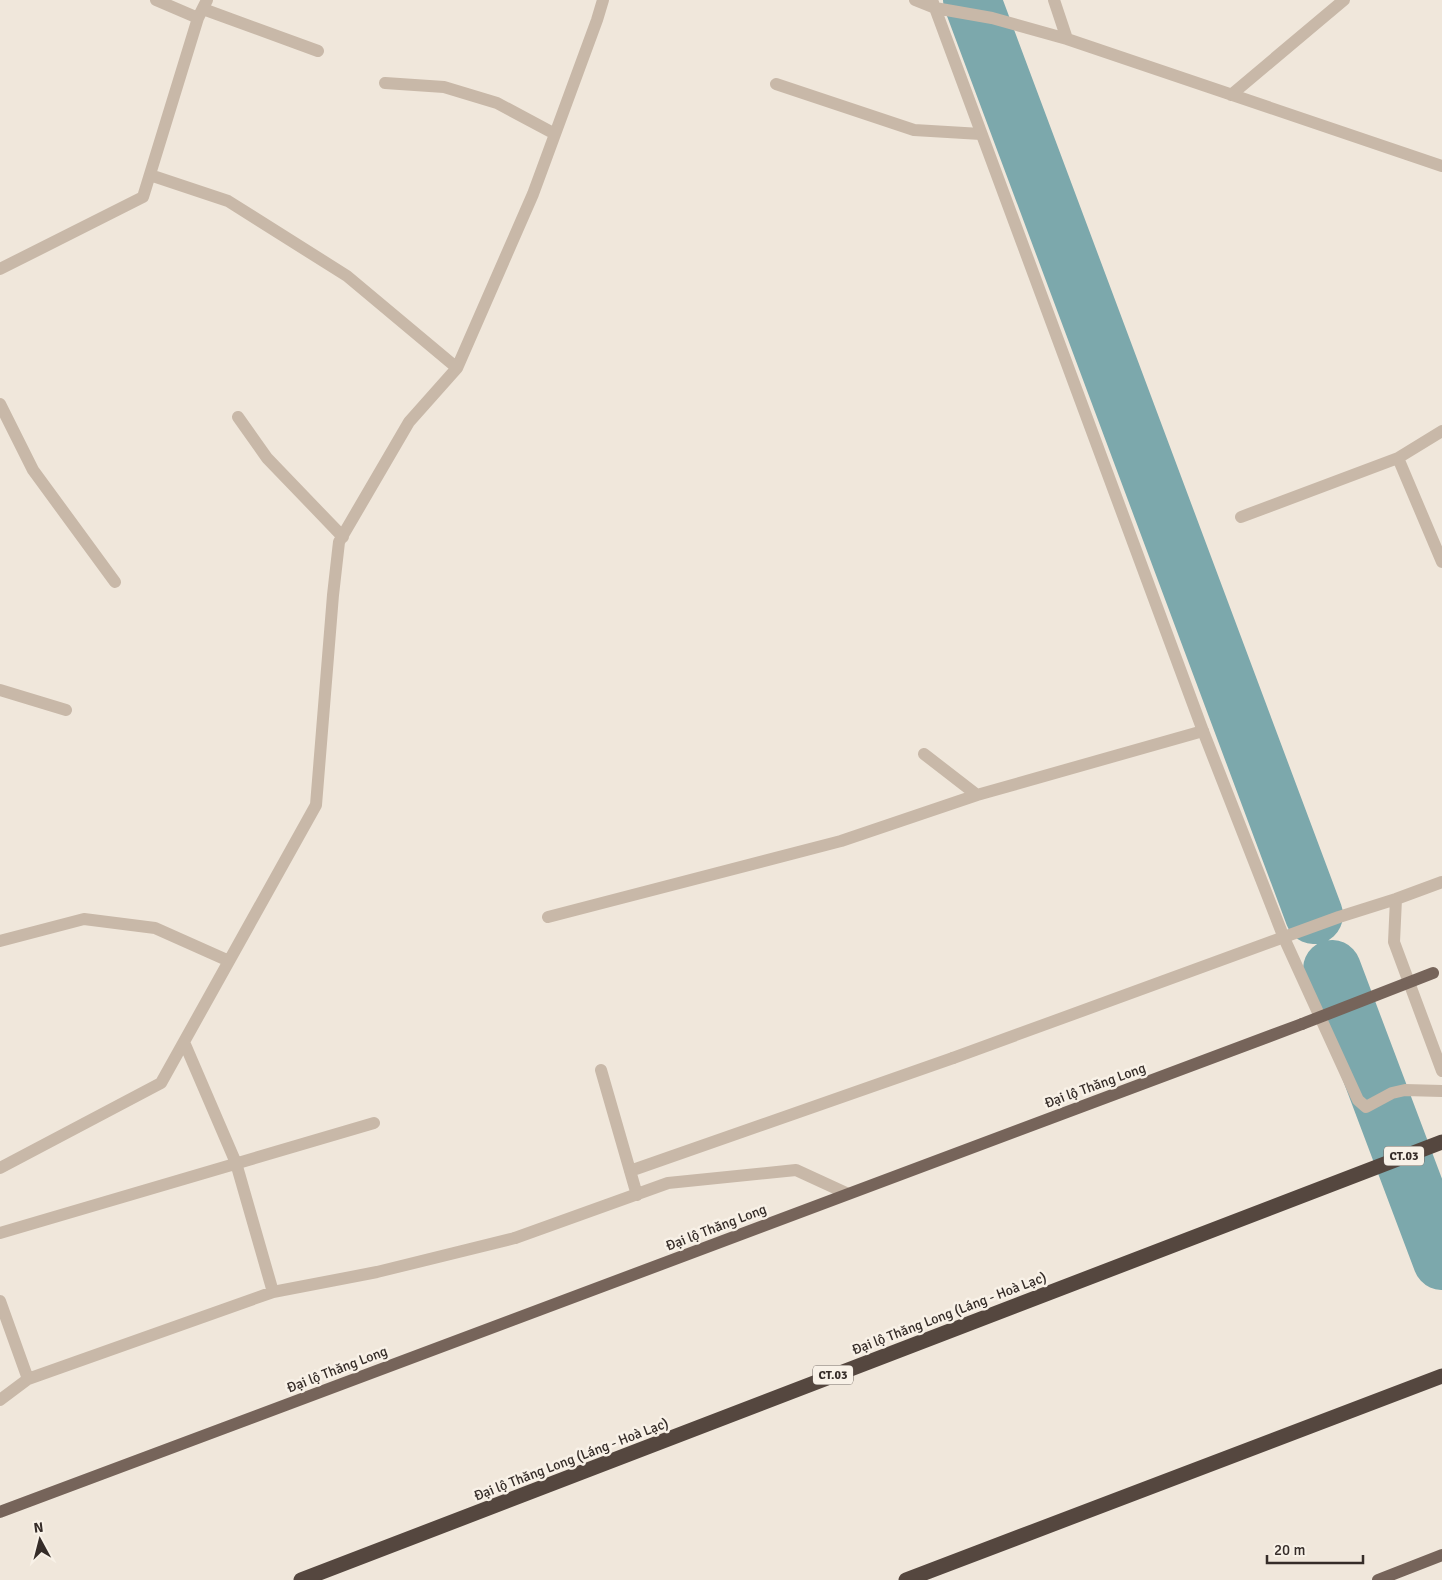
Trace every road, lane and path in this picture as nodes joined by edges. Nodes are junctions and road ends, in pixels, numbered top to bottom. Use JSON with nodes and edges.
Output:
{"nodes":[{"id":1,"x":156,"y":0,"type":"edge"},
{"id":2,"x":603,"y":0,"type":"edge"},
{"id":3,"x":915,"y":0,"type":"edge"},
{"id":4,"x":1054,"y":0,"type":"edge"},
{"id":5,"x":1344,"y":0,"type":"edge"},
{"id":6,"x":933,"y":4,"type":"edge"},
{"id":7,"x":203,"y":9,"type":"edge"},
{"id":8,"x":1067,"y":39,"type":"junction"},
{"id":9,"x":318,"y":51,"type":"dead end"},
{"id":10,"x":385,"y":83,"type":"dead end"},
{"id":11,"x":776,"y":84,"type":"dead end"},
{"id":12,"x":1231,"y":95,"type":"junction"},
{"id":13,"x":556,"y":134,"type":"junction"},
{"id":14,"x":982,"y":134,"type":"junction"},
{"id":15,"x":1442,"y":166,"type":"edge"},
{"id":16,"x":150,"y":175,"type":"junction"},
{"id":17,"x":0,"y":269,"type":"edge"},
{"id":18,"x":457,"y":368,"type":"junction"},
{"id":19,"x":0,"y":404,"type":"edge"},
{"id":20,"x":238,"y":417,"type":"dead end"},
{"id":21,"x":1442,"y":432,"type":"edge"},
{"id":22,"x":1398,"y":458,"type":"junction"},
{"id":23,"x":1240,"y":518,"type":"dead end"},
{"id":24,"x":343,"y":537,"type":"junction"},
{"id":25,"x":1442,"y":562,"type":"edge"},
{"id":26,"x":114,"y":582,"type":"dead end"},
{"id":27,"x":0,"y":690,"type":"edge"},
{"id":28,"x":66,"y":710,"type":"dead end"},
{"id":29,"x":1203,"y":730,"type":"junction"},
{"id":30,"x":924,"y":754,"type":"dead end"},
{"id":31,"x":977,"y":795,"type":"junction"},
{"id":32,"x":1442,"y":882,"type":"edge"},
{"id":33,"x":1396,"y":899,"type":"junction"},
{"id":34,"x":548,"y":917,"type":"dead end"},
{"id":35,"x":1284,"y":938,"type":"junction"},
{"id":36,"x":0,"y":941,"type":"edge"},
{"id":37,"x":229,"y":961,"type":"junction"},
{"id":38,"x":1438,"y":972,"type":"edge"},
{"id":39,"x":184,"y":1042,"type":"junction"},
{"id":40,"x":601,"y":1070,"type":"dead end"},
{"id":41,"x":1442,"y":1071,"type":"edge"},
{"id":42,"x":1442,"y":1091,"type":"edge"},
{"id":43,"x":374,"y":1124,"type":"dead end"},
{"id":44,"x":1442,"y":1142,"type":"edge"},
{"id":45,"x":236,"y":1163,"type":"junction"},
{"id":46,"x":0,"y":1168,"type":"edge"},
{"id":47,"x":630,"y":1171,"type":"junction"},
{"id":48,"x":846,"y":1194,"type":"junction"},
{"id":49,"x":637,"y":1195,"type":"junction"},
{"id":50,"x":0,"y":1233,"type":"edge"},
{"id":51,"x":273,"y":1292,"type":"junction"},
{"id":52,"x":0,"y":1301,"type":"edge"},
{"id":53,"x":1442,"y":1376,"type":"edge"},
{"id":54,"x":28,"y":1379,"type":"junction"},
{"id":55,"x":0,"y":1400,"type":"edge"},
{"id":56,"x":0,"y":1512,"type":"edge"},
{"id":57,"x":1442,"y":1554,"type":"edge"},
{"id":58,"x":300,"y":1580,"type":"edge"},
{"id":59,"x":906,"y":1580,"type":"edge"},
{"id":60,"x":1378,"y":1580,"type":"edge"}],
"edges":[{"from":1,"to":7,"type":"street"},
{"from":2,"to":13,"type":"street"},
{"from":3,"to":6,"type":"street"},
{"from":4,"to":8,"type":"street"},
{"from":5,"to":12,"type":"street"},
{"from":6,"to":8,"type":"street"},
{"from":6,"to":14,"type":"street"},
{"from":7,"to":9,"type":"street"},
{"from":7,"to":16,"type":"street"},
{"from":8,"to":12,"type":"street"},
{"from":10,"to":13,"type":"street"},
{"from":11,"to":14,"type":"street"},
{"from":12,"to":15,"type":"street"},
{"from":13,"to":18,"type":"street"},
{"from":14,"to":29,"type":"street"},
{"from":16,"to":17,"type":"street"},
{"from":16,"to":18,"type":"street"},
{"from":18,"to":24,"type":"street"},
{"from":19,"to":26,"type":"street"},
{"from":20,"to":24,"type":"street"},
{"from":21,"to":22,"type":"street"},
{"from":22,"to":23,"type":"street"},
{"from":22,"to":25,"type":"street"},
{"from":24,"to":37,"type":"street"},
{"from":27,"to":28,"type":"street"},
{"from":29,"to":31,"type":"street"},
{"from":29,"to":35,"type":"street"},
{"from":30,"to":31,"type":"street"},
{"from":31,"to":34,"type":"street"},
{"from":32,"to":33,"type":"street"},
{"from":33,"to":35,"type":"street"},
{"from":33,"to":41,"type":"street"},
{"from":35,"to":42,"type":"street"},
{"from":35,"to":47,"type":"street"},
{"from":36,"to":37,"type":"street"},
{"from":37,"to":39,"type":"street"},
{"from":38,"to":48,"type":"main road","name":"Đại lộ Thăng Long","bridge":true},
{"from":39,"to":45,"type":"street"},
{"from":39,"to":46,"type":"street"},
{"from":40,"to":47,"type":"street"},
{"from":43,"to":45,"type":"street"},
{"from":44,"to":58,"type":"highway","name":"Đại lộ Thăng Long (Láng - Hoà Lạc)","number":"CT.03"},
{"from":45,"to":50,"type":"street"},
{"from":45,"to":51,"type":"street"},
{"from":47,"to":49,"type":"street"},
{"from":48,"to":49,"type":"street"},
{"from":48,"to":56,"type":"main road","name":"Đại lộ Thăng Long"},
{"from":49,"to":51,"type":"street"},
{"from":51,"to":54,"type":"street"},
{"from":52,"to":54,"type":"street"},
{"from":53,"to":59,"type":"highway"},
{"from":54,"to":55,"type":"street"},
{"from":57,"to":60,"type":"main road"}]}
